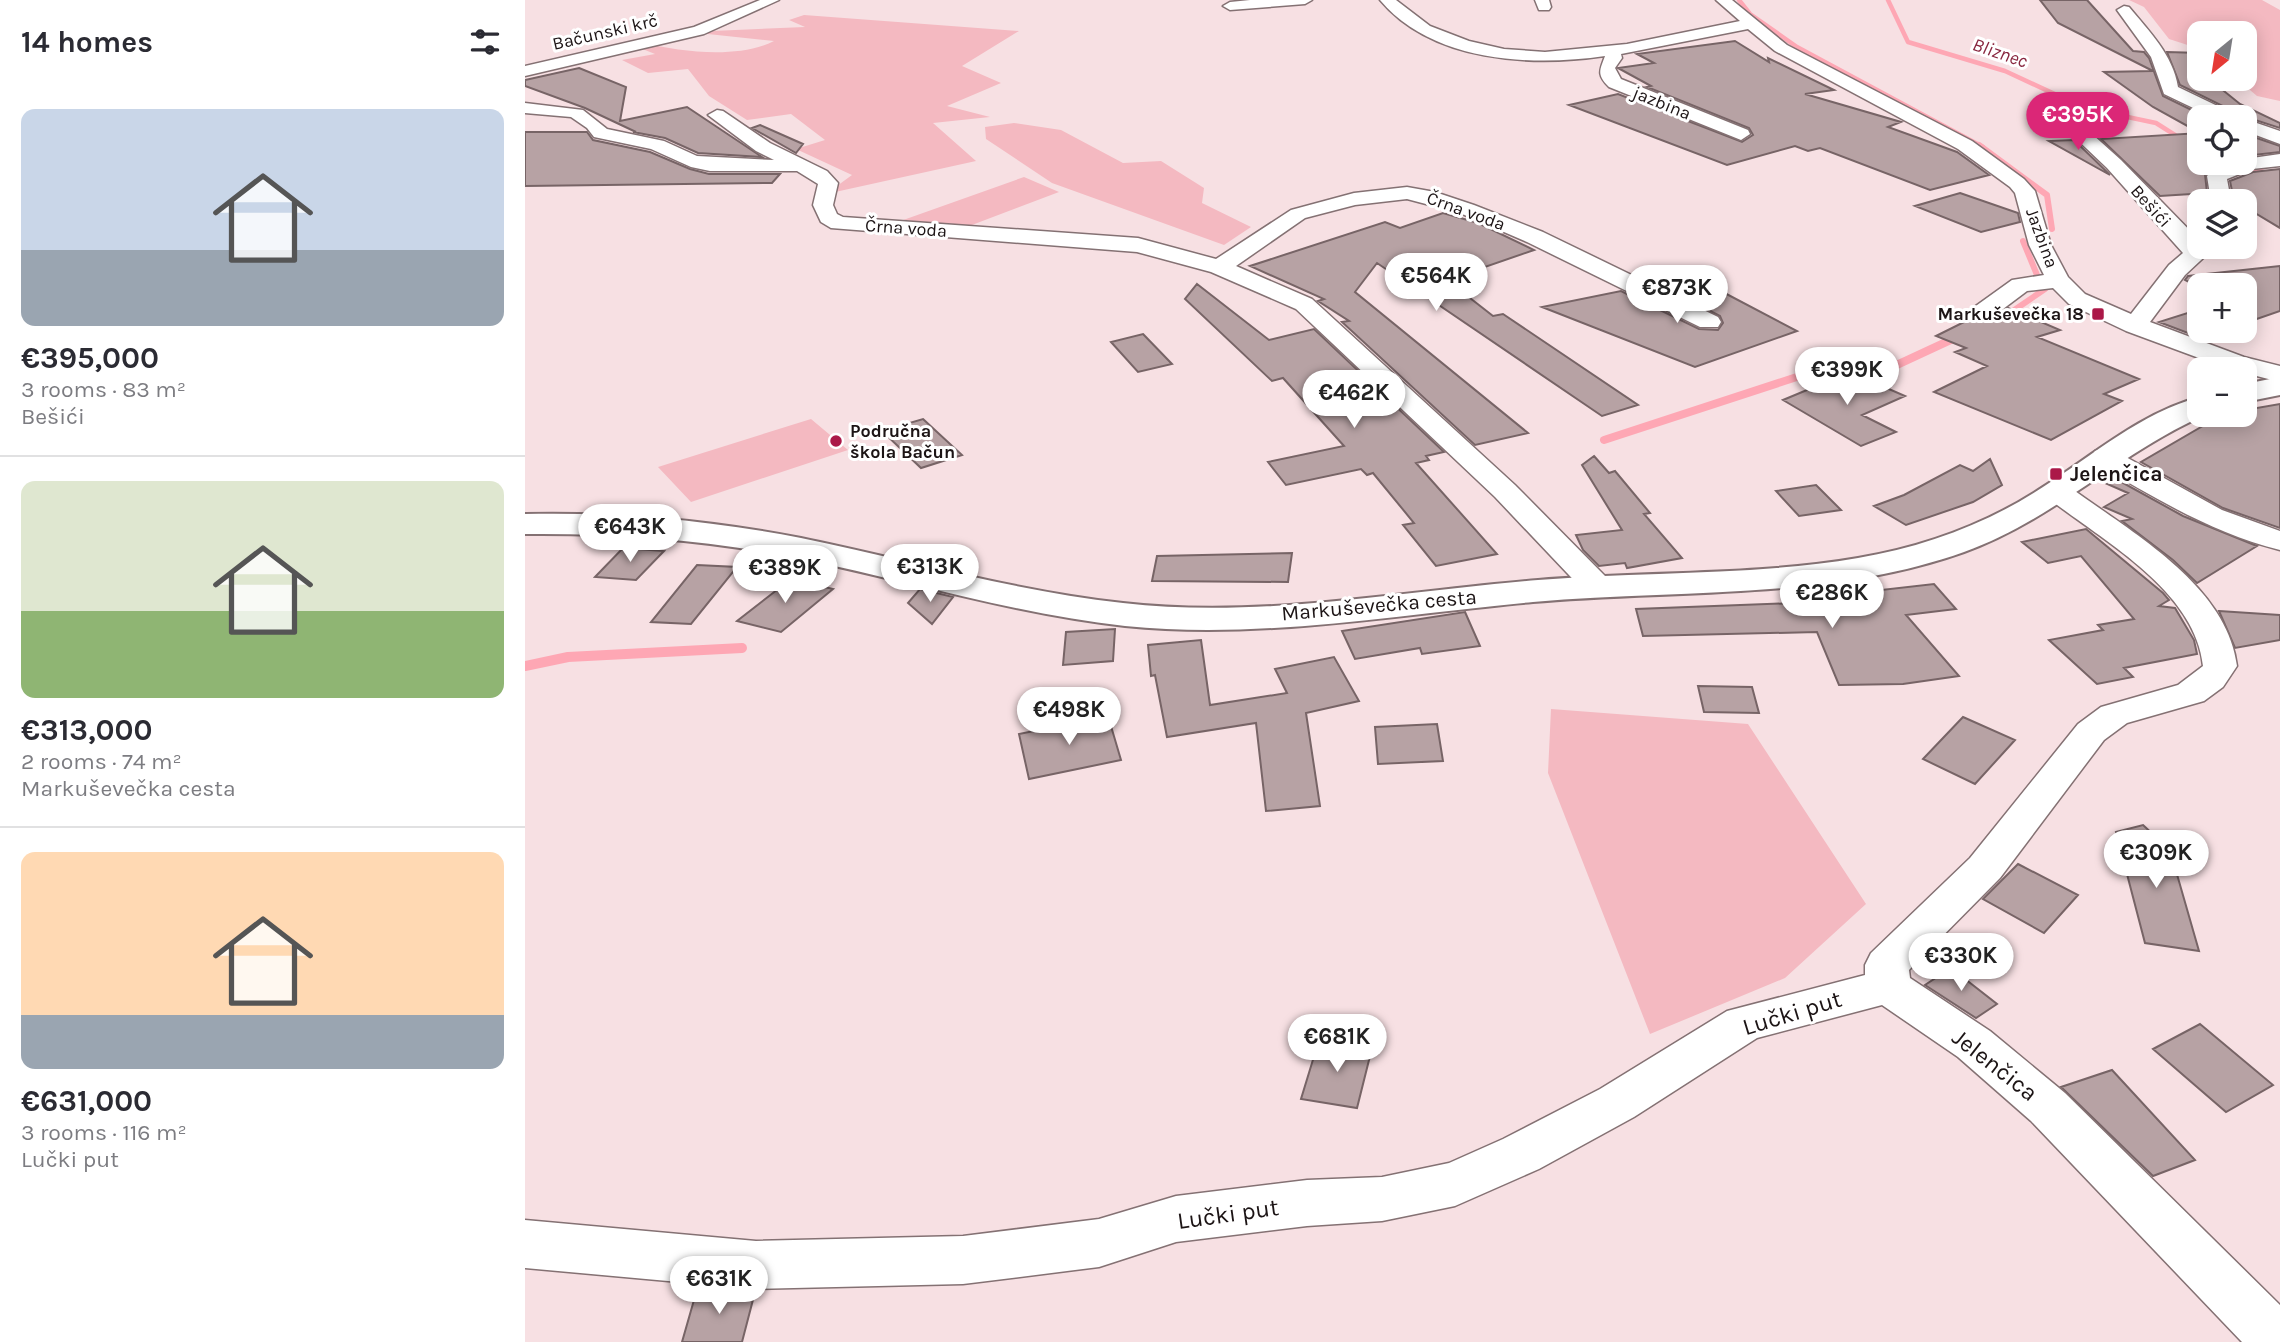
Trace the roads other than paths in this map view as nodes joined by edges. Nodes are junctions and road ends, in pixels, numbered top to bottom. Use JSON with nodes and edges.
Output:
{"nodes":[{"id":1,"x":772,"y":0,"type":"edge"},
{"id":2,"x":1305,"y":0,"type":"edge"},
{"id":3,"x":1387,"y":0,"type":"edge"},
{"id":4,"x":1723,"y":0,"type":"edge"},
{"id":5,"x":1230,"y":6,"type":"dead end"},
{"id":6,"x":2124,"y":10,"type":"dead end"},
{"id":7,"x":1749,"y":24,"type":"junction"},
{"id":8,"x":1612,"y":53,"type":"junction"},
{"id":9,"x":525,"y":71,"type":"edge"},
{"id":10,"x":2201,"y":105,"type":"edge"},
{"id":11,"x":525,"y":108,"type":"edge"},
{"id":12,"x":717,"y":115,"type":"dead end"},
{"id":13,"x":2075,"y":129,"type":"dead end"},
{"id":14,"x":2257,"y":129,"type":"edge"},
{"id":15,"x":1741,"y":134,"type":"dead end"},
{"id":16,"x":2280,"y":138,"type":"edge"},
{"id":17,"x":2280,"y":160,"type":"edge"},
{"id":18,"x":802,"y":166,"type":"junction"},
{"id":19,"x":2219,"y":189,"type":"edge"},
{"id":20,"x":2187,"y":237,"type":"edge"},
{"id":21,"x":2189,"y":259,"type":"edge"},
{"id":22,"x":1219,"y":267,"type":"junction"},
{"id":23,"x":2058,"y":280,"type":"junction"},
{"id":24,"x":1982,"y":313,"type":"dead end"},
{"id":25,"x":1709,"y":322,"type":"dead end"},
{"id":26,"x":2135,"y":326,"type":"junction"},
{"id":27,"x":2201,"y":357,"type":"edge"},
{"id":28,"x":2280,"y":374,"type":"edge"},
{"id":29,"x":2257,"y":376,"type":"edge"},
{"id":30,"x":2257,"y":380,"type":"edge"},
{"id":31,"x":2280,"y":386,"type":"edge"},
{"id":32,"x":2187,"y":412,"type":"edge"},
{"id":33,"x":2105,"y":457,"type":"junction"},
{"id":34,"x":2058,"y":492,"type":"junction"},
{"id":35,"x":525,"y":524,"type":"edge"},
{"id":36,"x":2280,"y":541,"type":"edge"},
{"id":37,"x":1570,"y":560,"type":"junction"},
{"id":38,"x":1597,"y":586,"type":"junction"},
{"id":39,"x":1538,"y":592,"type":"junction"},
{"id":40,"x":1888,"y":986,"type":"junction"},
{"id":41,"x":525,"y":1244,"type":"edge"},
{"id":42,"x":2279,"y":1342,"type":"edge"}],
"edges":[{"from":1,"to":9,"type":"street","name":"Bačunski krč"},
{"from":2,"to":5,"type":"street"},
{"from":3,"to":8,"type":"street"},
{"from":4,"to":7,"type":"street","name":"Jazbina"},
{"from":6,"to":10,"type":"street"},
{"from":7,"to":8,"type":"street"},
{"from":7,"to":23,"type":"street","name":"Jazbina"},
{"from":8,"to":15,"type":"street","name":"jazbina"},
{"from":11,"to":18,"type":"street"},
{"from":12,"to":18,"type":"street","name":"Črna voda"},
{"from":13,"to":20,"type":"street","name":"Bešići"},
{"from":14,"to":16,"type":"street"},
{"from":17,"to":19,"type":"street"},
{"from":18,"to":22,"type":"street","name":"Črna voda"},
{"from":21,"to":26,"type":"street","name":"Bešići"},
{"from":22,"to":25,"type":"street","name":"Črna voda"},
{"from":22,"to":37,"type":"street","name":"Črna voda"},
{"from":23,"to":24,"type":"street"},
{"from":23,"to":26,"type":"street","name":"Jazbina"},
{"from":26,"to":27,"type":"street","name":"Jazbina"},
{"from":28,"to":29,"type":"street","name":"Jazbina"},
{"from":30,"to":31,"type":"main road"},
{"from":32,"to":33,"type":"main road","name":"Markuševečka cesta"},
{"from":33,"to":34,"type":"main road","name":"Markuševečka cesta"},
{"from":33,"to":36,"type":"street"},
{"from":34,"to":38,"type":"main road","name":"Markuševečka cesta"},
{"from":34,"to":40,"type":"street"},
{"from":35,"to":39,"type":"main road","name":"Markuševečka cesta"},
{"from":37,"to":38,"type":"street","name":"Črna voda"},
{"from":37,"to":39,"type":"street"},
{"from":38,"to":39,"type":"main road","name":"Markuševečka cesta"},
{"from":40,"to":41,"type":"street","name":"Lučki put"},
{"from":40,"to":42,"type":"street","name":"Jelenčica"}]}
